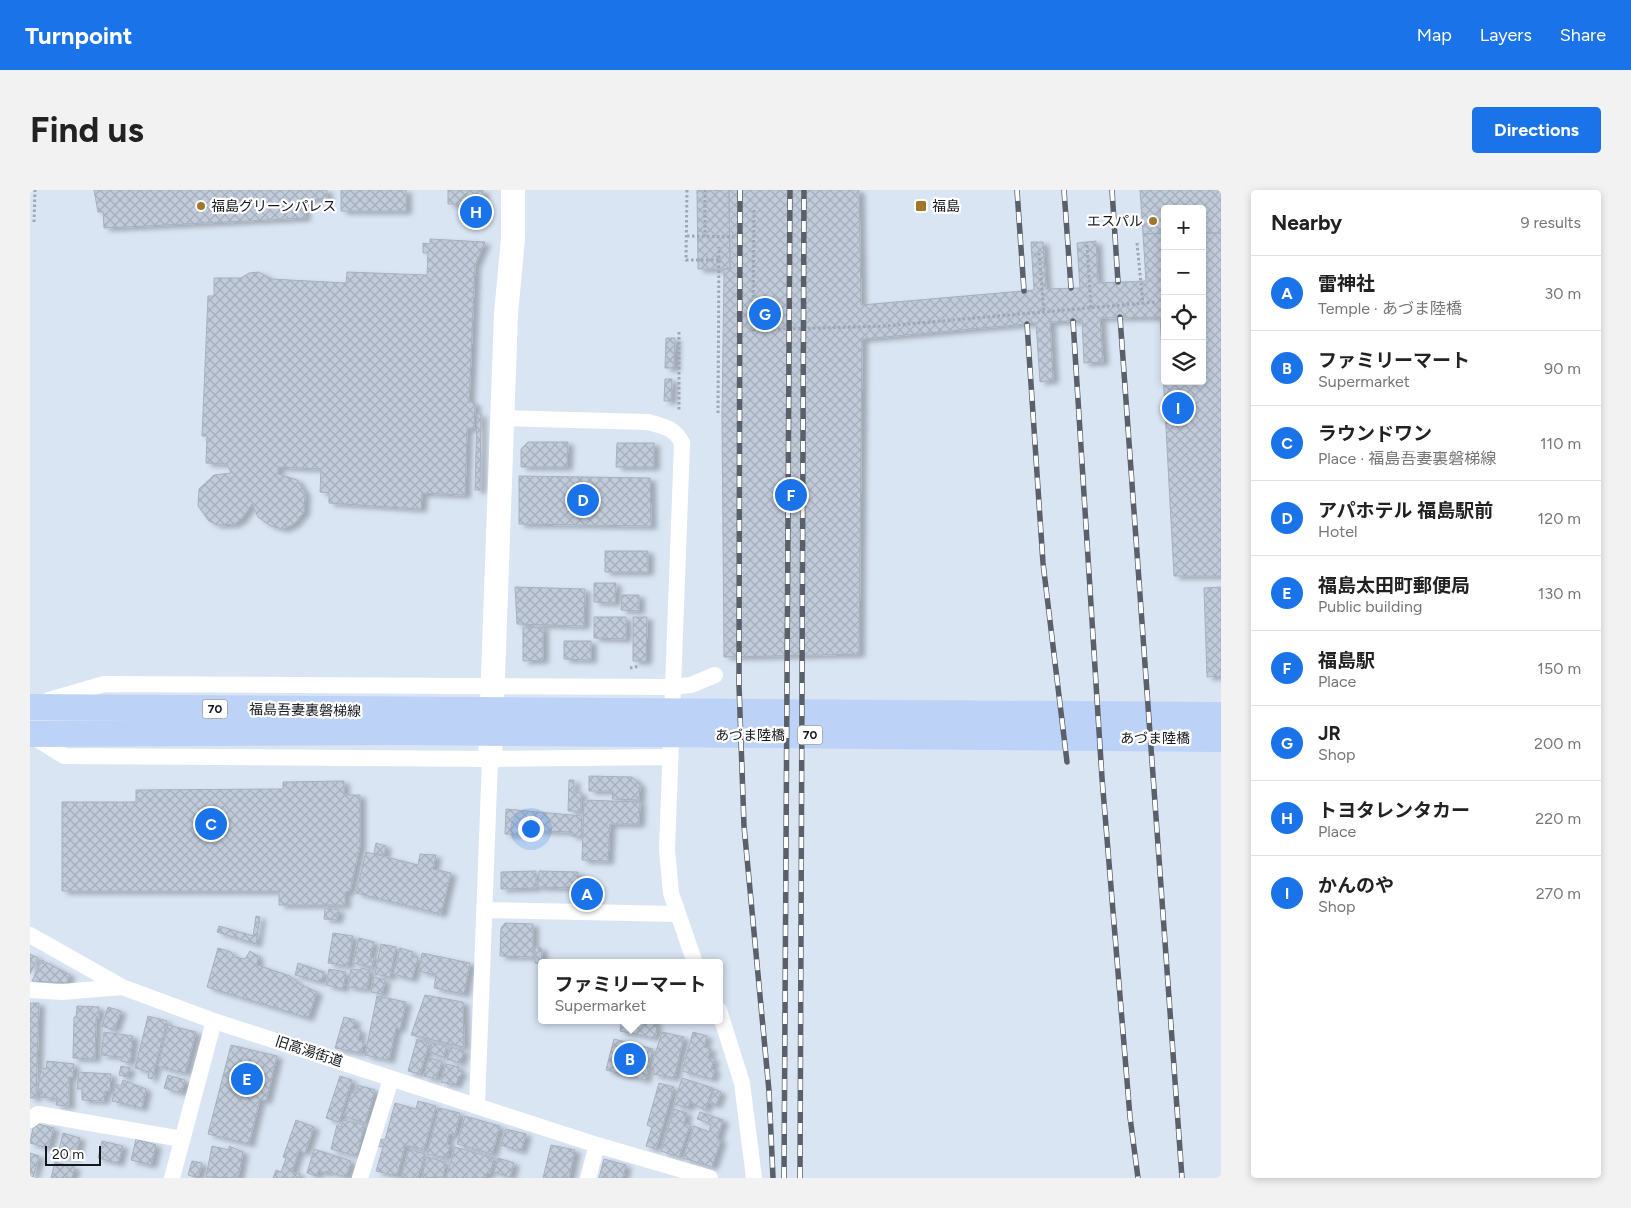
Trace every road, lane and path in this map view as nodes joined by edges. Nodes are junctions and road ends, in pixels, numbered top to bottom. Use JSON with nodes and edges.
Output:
{"nodes":[{"id":1,"x":34,"y":190,"type":"edge"},
{"id":2,"x":514,"y":190,"type":"edge"},
{"id":3,"x":687,"y":190,"type":"edge"},
{"id":4,"x":705,"y":190,"type":"edge"},
{"id":5,"x":754,"y":210,"type":"dead end"},
{"id":6,"x":34,"y":222,"type":"dead end"},
{"id":7,"x":687,"y":236,"type":"junction"},
{"id":8,"x":705,"y":236,"type":"junction"},
{"id":9,"x":736,"y":237,"type":"dead end"},
{"id":10,"x":1137,"y":243,"type":"dead end"},
{"id":11,"x":1087,"y":245,"type":"dead end"},
{"id":12,"x":719,"y":247,"type":"dead end"},
{"id":13,"x":1039,"y":253,"type":"dead end"},
{"id":14,"x":719,"y":260,"type":"junction"},
{"id":15,"x":1156,"y":302,"type":"dead end"},
{"id":16,"x":1143,"y":304,"type":"junction"},
{"id":17,"x":1092,"y":308,"type":"junction"},
{"id":18,"x":1044,"y":312,"type":"junction"},
{"id":19,"x":679,"y":332,"type":"dead end"},
{"id":20,"x":679,"y":412,"type":"dead end"},
{"id":21,"x":718,"y":413,"type":"dead end"},
{"id":22,"x":502,"y":418,"type":"junction"},
{"id":23,"x":715,"y":675,"type":"dead end"},
{"id":24,"x":493,"y":686,"type":"junction"},
{"id":25,"x":672,"y":687,"type":"junction"},
{"id":26,"x":30,"y":706,"type":"edge"},
{"id":27,"x":1221,"y":715,"type":"edge"},
{"id":28,"x":399,"y":721,"type":"junction"},
{"id":29,"x":30,"y":734,"type":"edge"},
{"id":30,"x":1221,"y":739,"type":"edge"},
{"id":31,"x":669,"y":757,"type":"junction"},
{"id":32,"x":490,"y":759,"type":"junction"},
{"id":33,"x":485,"y":910,"type":"junction"},
{"id":34,"x":678,"y":914,"type":"junction"},
{"id":35,"x":30,"y":935,"type":"edge"},
{"id":36,"x":694,"y":959,"type":"edge"},
{"id":37,"x":122,"y":986,"type":"junction"},
{"id":38,"x":30,"y":990,"type":"edge"},
{"id":39,"x":214,"y":1021,"type":"junction"},
{"id":40,"x":723,"y":1023,"type":"edge"},
{"id":41,"x":391,"y":1079,"type":"junction"},
{"id":42,"x":477,"y":1106,"type":"junction"},
{"id":43,"x":30,"y":1120,"type":"edge"},
{"id":44,"x":182,"y":1139,"type":"junction"},
{"id":45,"x":597,"y":1145,"type":"junction"},
{"id":46,"x":172,"y":1178,"type":"edge"},
{"id":47,"x":360,"y":1178,"type":"edge"},
{"id":48,"x":588,"y":1178,"type":"edge"},
{"id":49,"x":710,"y":1178,"type":"edge"},
{"id":50,"x":754,"y":1178,"type":"edge"}],
"edges":[{"from":1,"to":6,"type":"path"},
{"from":2,"to":22,"type":"street"},
{"from":3,"to":7,"type":"path"},
{"from":4,"to":8,"type":"path"},
{"from":5,"to":18,"type":"path"},
{"from":7,"to":8,"type":"path"},
{"from":7,"to":14,"type":"path"},
{"from":8,"to":9,"type":"path"},
{"from":10,"to":16,"type":"path"},
{"from":11,"to":17,"type":"path"},
{"from":12,"to":14,"type":"path"},
{"from":13,"to":18,"type":"path"},
{"from":14,"to":21,"type":"path"},
{"from":15,"to":16,"type":"path"},
{"from":16,"to":17,"type":"path"},
{"from":17,"to":18,"type":"path"},
{"from":19,"to":20,"type":"path"},
{"from":22,"to":24,"type":"street"},
{"from":22,"to":25,"type":"street"},
{"from":23,"to":25,"type":"street"},
{"from":24,"to":25,"type":"street"},
{"from":24,"to":26,"type":"street"},
{"from":24,"to":32,"type":"street"},
{"from":25,"to":31,"type":"street"},
{"from":26,"to":28,"type":"main road","name":"福島吾妻裏磐梯線","number":"70"},
{"from":27,"to":28,"type":"main road","name":"あづま陸橋","number":"70"},
{"from":28,"to":29,"type":"main road","name":"福島吾妻裏磐梯線","number":"70"},
{"from":28,"to":30,"type":"main road","name":"あづま陸橋","number":"70"},
{"from":29,"to":32,"type":"street"},
{"from":31,"to":32,"type":"street"},
{"from":31,"to":34,"type":"street"},
{"from":32,"to":33,"type":"street"},
{"from":33,"to":34,"type":"street"},
{"from":33,"to":42,"type":"street"},
{"from":34,"to":36,"type":"street"},
{"from":35,"to":37,"type":"street","name":"旧高湯街道"},
{"from":37,"to":38,"type":"street"},
{"from":37,"to":39,"type":"street","name":"旧高湯街道"},
{"from":39,"to":41,"type":"street","name":"旧高湯街道"},
{"from":39,"to":44,"type":"street"},
{"from":40,"to":50,"type":"street"},
{"from":41,"to":42,"type":"street","name":"旧高湯街道"},
{"from":41,"to":47,"type":"street"},
{"from":42,"to":45,"type":"street","name":"旧高湯街道"},
{"from":43,"to":44,"type":"street"},
{"from":44,"to":46,"type":"street"},
{"from":45,"to":48,"type":"street"},
{"from":45,"to":49,"type":"street","name":"旧高湯街道"}]}
